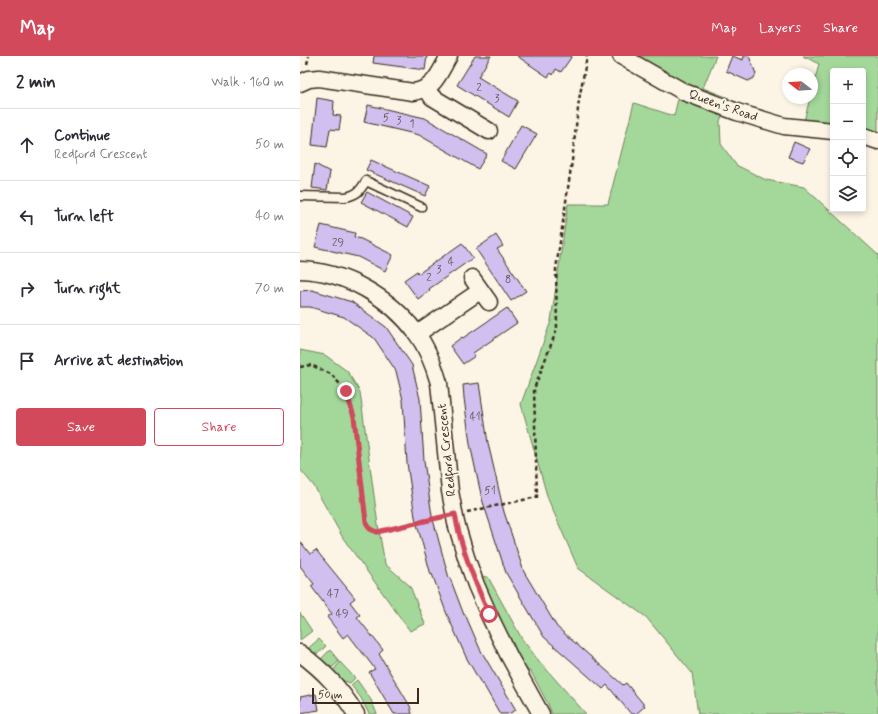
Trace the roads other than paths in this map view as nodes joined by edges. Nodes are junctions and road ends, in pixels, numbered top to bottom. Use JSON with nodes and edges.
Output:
{"nodes":[{"id":1,"x":450,"y":56,"type":"edge"},
{"id":2,"x":622,"y":56,"type":"edge"},
{"id":3,"x":300,"y":83,"type":"edge"},
{"id":4,"x":427,"y":89,"type":"junction"},
{"id":5,"x":489,"y":131,"type":"dead end"},
{"id":6,"x":830,"y":131,"type":"edge"},
{"id":7,"x":300,"y":196,"type":"edge"},
{"id":8,"x":421,"y":207,"type":"dead end"},
{"id":9,"x":300,"y":270,"type":"edge"},
{"id":10,"x":480,"y":290,"type":"dead end"},
{"id":11,"x":417,"y":334,"type":"junction"},
{"id":12,"x":300,"y":653,"type":"edge"},
{"id":13,"x":356,"y":714,"type":"edge"},
{"id":14,"x":541,"y":714,"type":"edge"}],
"edges":[{"from":1,"to":4,"type":"street"},
{"from":2,"to":6,"type":"street","name":"Queen's Road"},
{"from":3,"to":4,"type":"street"},
{"from":4,"to":5,"type":"street"},
{"from":7,"to":8,"type":"lane"},
{"from":9,"to":11,"type":"street","name":"Redford Crescent"},
{"from":10,"to":11,"type":"street"},
{"from":11,"to":14,"type":"street","name":"Redford Crescent"},
{"from":12,"to":13,"type":"street"}]}
